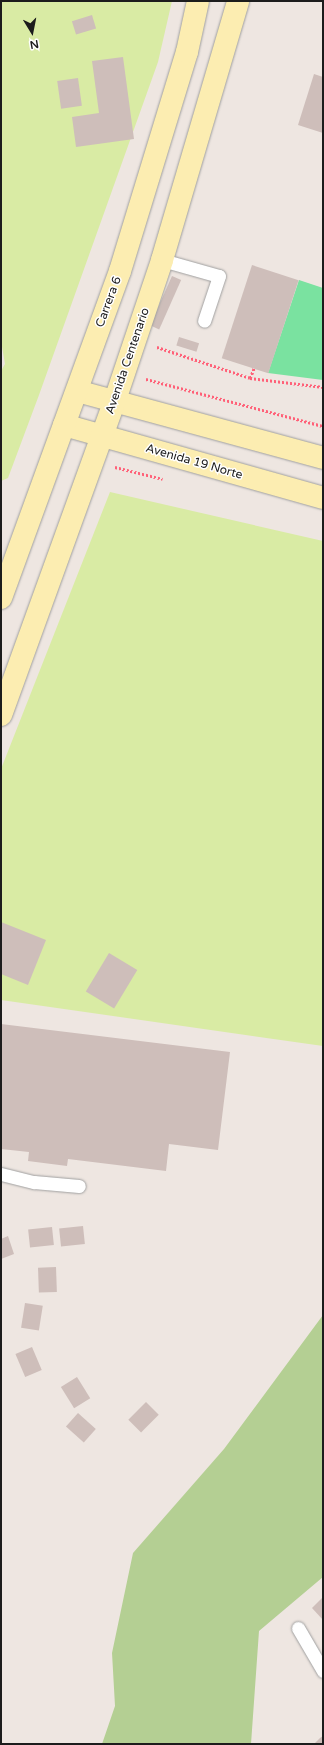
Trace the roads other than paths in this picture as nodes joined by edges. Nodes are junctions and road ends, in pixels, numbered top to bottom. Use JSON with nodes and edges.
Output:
{"nodes":[{"id":1,"x":198,"y":1,"type":"edge"},
{"id":2,"x":238,"y":1,"type":"edge"},
{"id":3,"x":162,"y":260,"type":"junction"},
{"id":4,"x":204,"y":321,"type":"dead end"},
{"id":5,"x":77,"y":391,"type":"junction"},
{"id":6,"x":114,"y":403,"type":"junction"},
{"id":7,"x":64,"y":425,"type":"junction"},
{"id":8,"x":102,"y":437,"type":"junction"},
{"id":9,"x":323,"y":458,"type":"edge"},
{"id":10,"x":323,"y":498,"type":"edge"},
{"id":11,"x":1,"y":598,"type":"edge"},
{"id":12,"x":1,"y":715,"type":"edge"},
{"id":13,"x":1,"y":1174,"type":"edge"},
{"id":14,"x":79,"y":1186,"type":"dead end"},
{"id":15,"x":298,"y":1628,"type":"dead end"},
{"id":16,"x":323,"y":1671,"type":"edge"}],
"edges":[{"from":1,"to":5,"type":"main road","name":"Carrera 6"},
{"from":2,"to":3,"type":"main road","name":"Avenida Centenario"},
{"from":3,"to":4,"type":"lane"},
{"from":3,"to":6,"type":"main road","name":"Avenida Centenario"},
{"from":5,"to":6,"type":"main road"},
{"from":5,"to":7,"type":"main road","name":"Carrera 6"},
{"from":6,"to":8,"type":"main road","name":"Avenida Centenario"},
{"from":6,"to":9,"type":"main road"},
{"from":7,"to":8,"type":"main road","name":"Avenida 19 Norte"},
{"from":7,"to":11,"type":"main road","name":"Carrera 6"},
{"from":8,"to":10,"type":"main road","name":"Avenida 19 Norte"},
{"from":8,"to":12,"type":"main road","name":"Avenida Centenario"},
{"from":13,"to":14,"type":"lane"},
{"from":15,"to":16,"type":"lane"}]}
